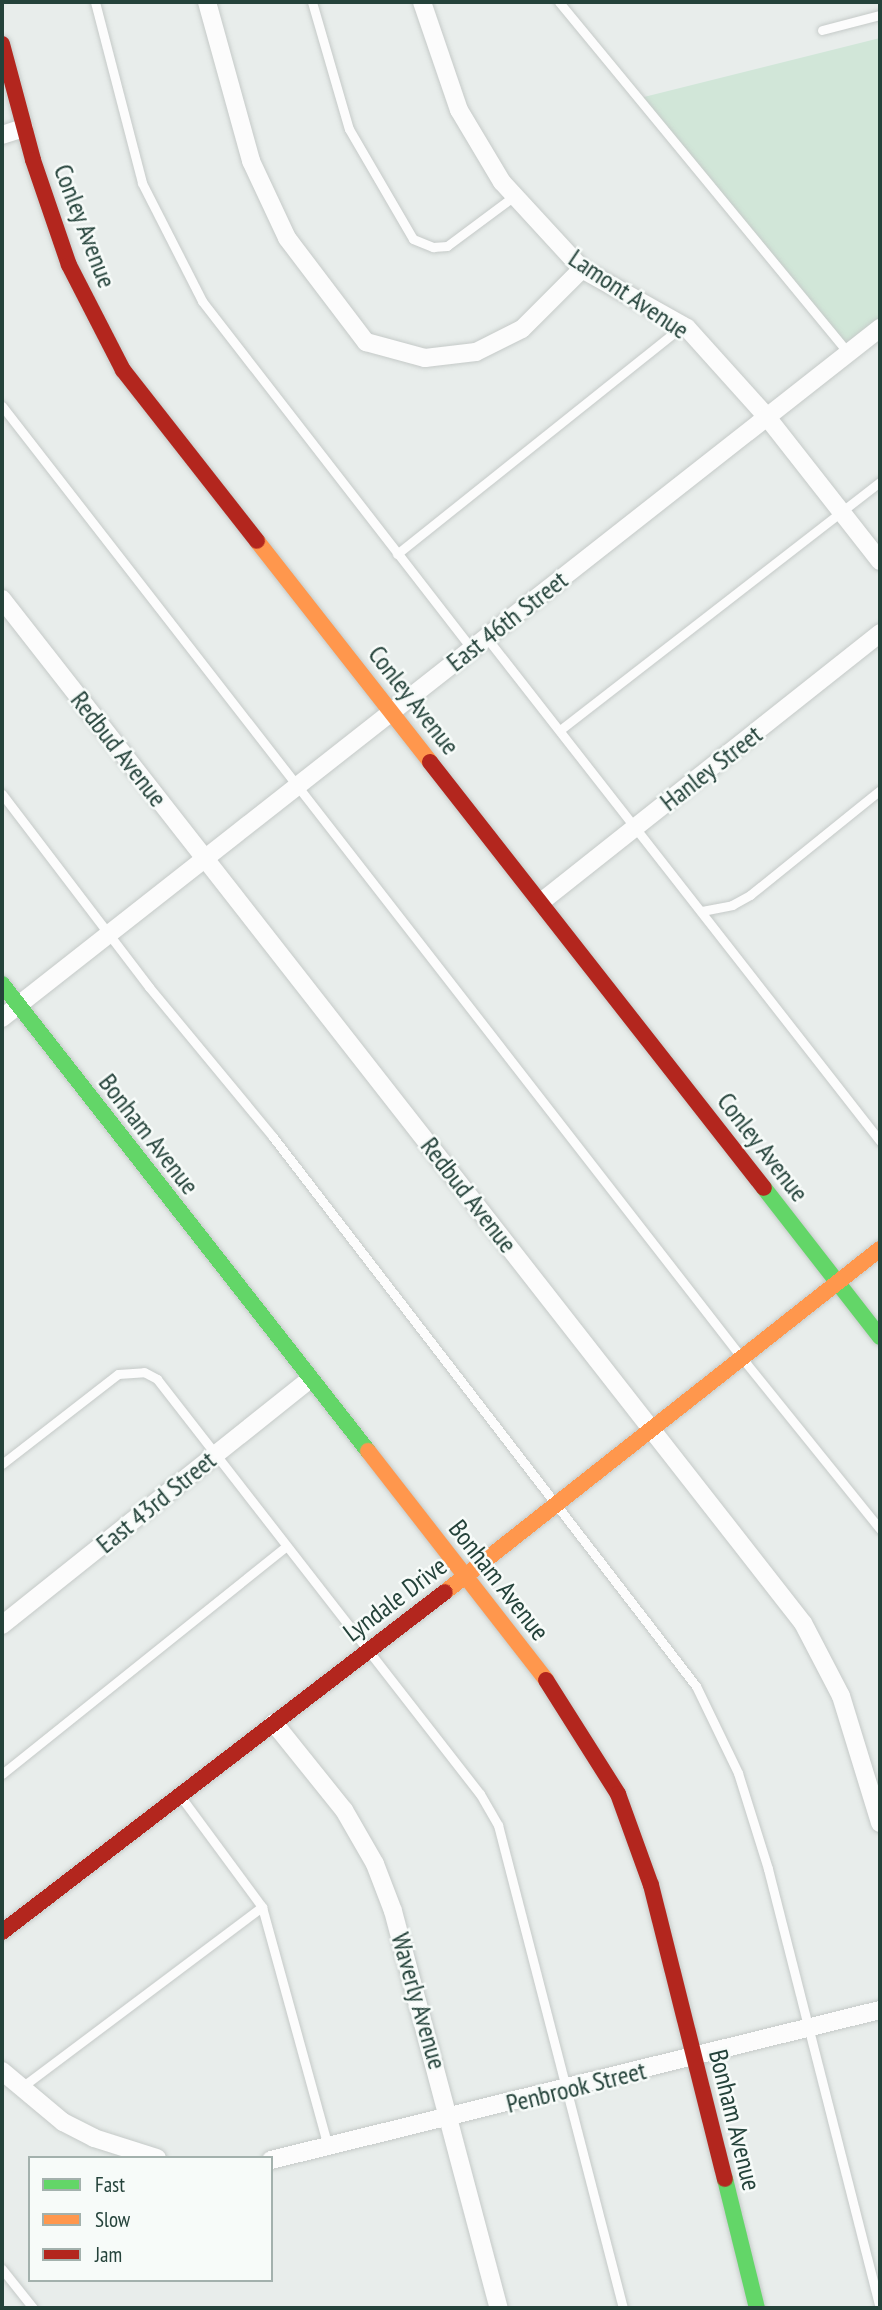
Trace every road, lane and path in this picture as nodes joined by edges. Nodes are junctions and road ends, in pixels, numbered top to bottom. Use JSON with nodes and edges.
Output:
{"nodes":[{"id":1,"x":95,"y":2,"type":"edge"},
{"id":2,"x":207,"y":2,"type":"edge"},
{"id":3,"x":312,"y":2,"type":"edge"},
{"id":4,"x":422,"y":2,"type":"edge"},
{"id":5,"x":559,"y":2,"type":"edge"},
{"id":6,"x":880,"y":15,"type":"edge"},
{"id":7,"x":822,"y":30,"type":"dead end"},
{"id":8,"x":2,"y":44,"type":"edge"},
{"id":9,"x":24,"y":128,"type":"junction"},
{"id":10,"x":2,"y":135,"type":"edge"},
{"id":11,"x":514,"y":196,"type":"junction"},
{"id":12,"x":582,"y":269,"type":"junction"},
{"id":13,"x":683,"y":326,"type":"junction"},
{"id":14,"x":880,"y":328,"type":"edge"},
{"id":15,"x":848,"y":353,"type":"junction"},
{"id":16,"x":2,"y":406,"type":"edge"},
{"id":17,"x":767,"y":417,"type":"junction"},
{"id":18,"x":880,"y":482,"type":"edge"},
{"id":19,"x":842,"y":512,"type":"junction"},
{"id":20,"x":397,"y":554,"type":"junction"},
{"id":21,"x":880,"y":561,"type":"edge"},
{"id":22,"x":2,"y":599,"type":"edge"},
{"id":23,"x":880,"y":633,"type":"edge"},
{"id":24,"x":479,"y":643,"type":"junction"},
{"id":25,"x":392,"y":711,"type":"junction"},
{"id":26,"x":560,"y":730,"type":"junction"},
{"id":27,"x":298,"y":786,"type":"junction"},
{"id":28,"x":880,"y":790,"type":"edge"},
{"id":29,"x":2,"y":794,"type":"edge"},
{"id":30,"x":637,"y":826,"type":"junction"},
{"id":31,"x":205,"y":858,"type":"junction"},
{"id":32,"x":541,"y":902,"type":"junction"},
{"id":33,"x":702,"y":911,"type":"junction"},
{"id":34,"x":108,"y":934,"type":"junction"},
{"id":35,"x":2,"y":984,"type":"edge"},
{"id":36,"x":18,"y":1005,"type":"junction"},
{"id":37,"x":2,"y":1018,"type":"edge"},
{"id":38,"x":880,"y":1141,"type":"edge"},
{"id":39,"x":880,"y":1249,"type":"edge"},
{"id":40,"x":838,"y":1283,"type":"junction"},
{"id":41,"x":880,"y":1337,"type":"edge"},
{"id":42,"x":742,"y":1359,"type":"junction"},
{"id":43,"x":310,"y":1380,"type":"junction"},
{"id":44,"x":652,"y":1429,"type":"junction"},
{"id":45,"x":217,"y":1454,"type":"junction"},
{"id":46,"x":2,"y":1464,"type":"edge"},
{"id":47,"x":558,"y":1503,"type":"junction"},
{"id":48,"x":880,"y":1529,"type":"edge"},
{"id":49,"x":285,"y":1547,"type":"junction"},
{"id":50,"x":464,"y":1577,"type":"junction"},
{"id":51,"x":2,"y":1625,"type":"edge"},
{"id":52,"x":368,"y":1651,"type":"junction"},
{"id":53,"x":274,"y":1723,"type":"junction"},
{"id":54,"x":2,"y":1774,"type":"edge"},
{"id":55,"x":180,"y":1795,"type":"junction"},
{"id":56,"x":880,"y":1823,"type":"edge"},
{"id":57,"x":262,"y":1907,"type":"junction"},
{"id":58,"x":2,"y":1931,"type":"edge"},
{"id":59,"x":880,"y":2010,"type":"edge"},
{"id":60,"x":808,"y":2028,"type":"junction"},
{"id":61,"x":694,"y":2057,"type":"junction"},
{"id":62,"x":2,"y":2071,"type":"edge"},
{"id":63,"x":20,"y":2088,"type":"junction"},
{"id":64,"x":568,"y":2090,"type":"junction"},
{"id":65,"x":451,"y":2119,"type":"junction"},
{"id":66,"x":328,"y":2148,"type":"junction"},
{"id":67,"x":152,"y":2156,"type":"edge"},
{"id":68,"x":273,"y":2160,"type":"edge"},
{"id":69,"x":2,"y":2269,"type":"edge"},
{"id":70,"x":880,"y":2306,"type":"edge"},
{"id":71,"x":33,"y":2308,"type":"edge"},
{"id":72,"x":499,"y":2308,"type":"edge"},
{"id":73,"x":623,"y":2308,"type":"edge"},
{"id":74,"x":757,"y":2308,"type":"edge"}],
"edges":[{"from":1,"to":20,"type":"lane"},
{"from":2,"to":12,"type":"street"},
{"from":3,"to":11,"type":"lane"},
{"from":4,"to":11,"type":"street","name":"Lamont Avenue"},
{"from":5,"to":15,"type":"lane"},
{"from":6,"to":7,"type":"lane"},
{"from":8,"to":9,"type":"street","name":"Conley Avenue"},
{"from":9,"to":10,"type":"street"},
{"from":9,"to":25,"type":"street","name":"Conley Avenue"},
{"from":11,"to":12,"type":"street","name":"Lamont Avenue"},
{"from":12,"to":13,"type":"street","name":"Lamont Avenue"},
{"from":13,"to":17,"type":"street","name":"Lamont Avenue"},
{"from":13,"to":20,"type":"lane"},
{"from":14,"to":15,"type":"street","name":"East 46th Street"},
{"from":15,"to":17,"type":"street","name":"East 46th Street"},
{"from":16,"to":27,"type":"lane"},
{"from":17,"to":19,"type":"street","name":"Lamont Avenue"},
{"from":17,"to":24,"type":"street","name":"East 46th Street"},
{"from":18,"to":19,"type":"lane"},
{"from":19,"to":21,"type":"street","name":"Lamont Avenue"},
{"from":19,"to":26,"type":"lane"},
{"from":20,"to":24,"type":"lane"},
{"from":22,"to":31,"type":"street","name":"Redbud Avenue"},
{"from":23,"to":30,"type":"street","name":"Hanley Street"},
{"from":24,"to":25,"type":"street","name":"East 46th Street"},
{"from":24,"to":26,"type":"lane"},
{"from":25,"to":27,"type":"street","name":"East 46th Street"},
{"from":25,"to":32,"type":"street","name":"Conley Avenue"},
{"from":26,"to":30,"type":"lane"},
{"from":27,"to":31,"type":"street","name":"East 46th Street"},
{"from":27,"to":42,"type":"lane"},
{"from":28,"to":33,"type":"lane"},
{"from":29,"to":34,"type":"lane"},
{"from":30,"to":32,"type":"street","name":"Hanley Street"},
{"from":30,"to":33,"type":"lane"},
{"from":31,"to":34,"type":"street","name":"East 46th Street"},
{"from":31,"to":44,"type":"street","name":"Redbud Avenue"},
{"from":32,"to":40,"type":"street","name":"Conley Avenue"},
{"from":33,"to":38,"type":"lane"},
{"from":34,"to":36,"type":"street","name":"East 46th Street"},
{"from":34,"to":47,"type":"lane"},
{"from":35,"to":36,"type":"street","name":"Bonham Avenue"},
{"from":36,"to":37,"type":"street","name":"East 46th Street"},
{"from":36,"to":43,"type":"street","name":"Bonham Avenue"},
{"from":39,"to":40,"type":"street","name":"Lyndale Drive"},
{"from":40,"to":41,"type":"street","name":"Conley Avenue"},
{"from":40,"to":42,"type":"street","name":"Lyndale Drive"},
{"from":42,"to":44,"type":"street","name":"Lyndale Drive"},
{"from":42,"to":48,"type":"lane"},
{"from":43,"to":45,"type":"street","name":"East 43rd Street"},
{"from":43,"to":50,"type":"street","name":"Bonham Avenue"},
{"from":44,"to":47,"type":"street","name":"Lyndale Drive"},
{"from":44,"to":56,"type":"street","name":"Redbud Avenue"},
{"from":45,"to":46,"type":"lane"},
{"from":45,"to":49,"type":"lane"},
{"from":45,"to":51,"type":"street","name":"East 43rd Street"},
{"from":47,"to":50,"type":"street","name":"Lyndale Drive"},
{"from":47,"to":60,"type":"lane"},
{"from":49,"to":52,"type":"lane"},
{"from":49,"to":54,"type":"lane"},
{"from":50,"to":52,"type":"street","name":"Lyndale Drive"},
{"from":50,"to":61,"type":"street","name":"Bonham Avenue"},
{"from":52,"to":53,"type":"street","name":"Lyndale Drive"},
{"from":52,"to":64,"type":"lane"},
{"from":53,"to":55,"type":"street","name":"Lyndale Drive"},
{"from":53,"to":65,"type":"street","name":"Waverly Avenue"},
{"from":55,"to":57,"type":"lane"},
{"from":55,"to":58,"type":"street","name":"Lyndale Drive"},
{"from":57,"to":63,"type":"lane"},
{"from":57,"to":66,"type":"lane"},
{"from":59,"to":60,"type":"street","name":"Penbrook Street"},
{"from":60,"to":61,"type":"street","name":"Penbrook Street"},
{"from":60,"to":70,"type":"lane"},
{"from":61,"to":64,"type":"street","name":"Penbrook Street"},
{"from":61,"to":74,"type":"street","name":"Bonham Avenue"},
{"from":62,"to":63,"type":"street"},
{"from":63,"to":67,"type":"street"},
{"from":64,"to":65,"type":"street","name":"Penbrook Street"},
{"from":64,"to":73,"type":"lane"},
{"from":65,"to":66,"type":"street","name":"Penbrook Street"},
{"from":65,"to":72,"type":"street","name":"Waverly Avenue"},
{"from":66,"to":68,"type":"street","name":"Penbrook Street"},
{"from":69,"to":71,"type":"lane"}]}
